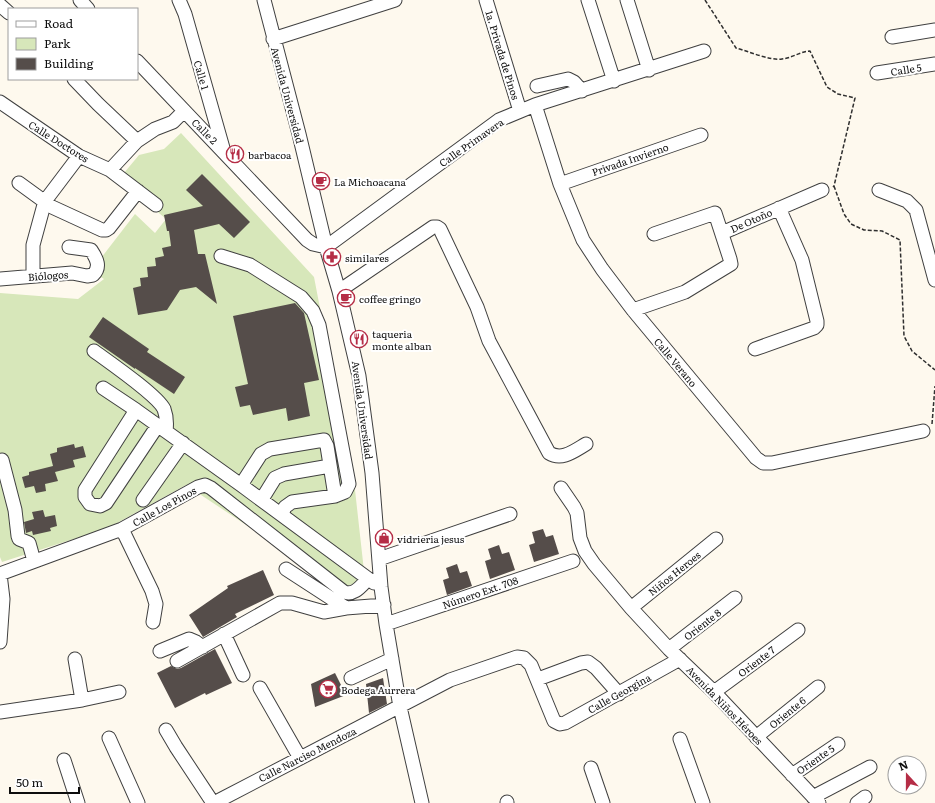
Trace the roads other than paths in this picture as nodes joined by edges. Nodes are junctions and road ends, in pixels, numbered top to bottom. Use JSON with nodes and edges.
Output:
{"nodes":[{"id":1,"x":80,"y":0,"type":"edge"},
{"id":2,"x":179,"y":0,"type":"edge"},
{"id":3,"x":264,"y":0,"type":"edge"},
{"id":4,"x":395,"y":0,"type":"edge"},
{"id":5,"x":486,"y":0,"type":"edge"},
{"id":6,"x":588,"y":0,"type":"edge"},
{"id":7,"x":627,"y":0,"type":"edge"},
{"id":8,"x":0,"y":5,"type":"edge"},
{"id":9,"x":87,"y":8,"type":"edge"},
{"id":10,"x":8,"y":12,"type":"edge"},
{"id":11,"x":935,"y":30,"type":"edge"},
{"id":12,"x":892,"y":37,"type":"dead end"},
{"id":13,"x":273,"y":39,"type":"junction"},
{"id":14,"x":704,"y":51,"type":"dead end"},
{"id":15,"x":138,"y":61,"type":"edge"},
{"id":16,"x":935,"y":64,"type":"edge"},
{"id":17,"x":649,"y":70,"type":"junction"},
{"id":18,"x":877,"y":73,"type":"dead end"},
{"id":19,"x":75,"y":80,"type":"edge"},
{"id":20,"x":614,"y":81,"type":"junction"},
{"id":21,"x":537,"y":86,"type":"dead end"},
{"id":22,"x":582,"y":91,"type":"junction"},
{"id":23,"x":0,"y":102,"type":"edge"},
{"id":24,"x":535,"y":105,"type":"junction"},
{"id":25,"x":184,"y":111,"type":"junction"},
{"id":26,"x":520,"y":111,"type":"junction"},
{"id":27,"x":701,"y":134,"type":"dead end"},
{"id":28,"x":137,"y":141,"type":"junction"},
{"id":29,"x":223,"y":150,"type":"junction"},
{"id":30,"x":79,"y":156,"type":"junction"},
{"id":31,"x":110,"y":170,"type":"junction"},
{"id":32,"x":19,"y":183,"type":"dead end"},
{"id":33,"x":560,"y":184,"type":"junction"},
{"id":34,"x":828,"y":188,"type":"road end"},
{"id":35,"x":879,"y":190,"type":"dead end"},
{"id":36,"x":138,"y":191,"type":"junction"},
{"id":37,"x":45,"y":201,"type":"junction"},
{"id":38,"x":156,"y":205,"type":"dead end"},
{"id":39,"x":779,"y":208,"type":"junction"},
{"id":40,"x":722,"y":233,"type":"junction"},
{"id":41,"x":654,"y":234,"type":"dead end"},
{"id":42,"x":69,"y":247,"type":"dead end"},
{"id":43,"x":326,"y":247,"type":"junction"},
{"id":44,"x":221,"y":256,"type":"dead end"},
{"id":45,"x":33,"y":276,"type":"junction"},
{"id":46,"x":0,"y":279,"type":"edge"},
{"id":47,"x":935,"y":280,"type":"edge"},
{"id":48,"x":339,"y":291,"type":"junction"},
{"id":49,"x":633,"y":310,"type":"junction"},
{"id":50,"x":755,"y":349,"type":"dead end"},
{"id":51,"x":94,"y":351,"type":"dead end"},
{"id":52,"x":103,"y":388,"type":"dead end"},
{"id":53,"x":136,"y":410,"type":"junction"},
{"id":54,"x":162,"y":428,"type":"junction"},
{"id":55,"x":923,"y":430,"type":"road end"},
{"id":56,"x":183,"y":443,"type":"junction"},
{"id":57,"x":586,"y":444,"type":"dead end"},
{"id":58,"x":2,"y":460,"type":"dead end"},
{"id":59,"x":330,"y":466,"type":"junction"},
{"id":60,"x":241,"y":485,"type":"junction"},
{"id":61,"x":561,"y":488,"type":"dead end"},
{"id":62,"x":335,"y":496,"type":"junction"},
{"id":63,"x":262,"y":499,"type":"junction"},
{"id":64,"x":143,"y":500,"type":"dead end"},
{"id":65,"x":282,"y":514,"type":"junction"},
{"id":66,"x":510,"y":514,"type":"dead end"},
{"id":67,"x":122,"y":529,"type":"junction"},
{"id":68,"x":716,"y":539,"type":"dead end"},
{"id":69,"x":379,"y":559,"type":"junction"},
{"id":70,"x":34,"y":561,"type":"junction"},
{"id":71,"x":574,"y":561,"type":"dead end"},
{"id":72,"x":286,"y":569,"type":"dead end"},
{"id":73,"x":0,"y":574,"type":"edge"},
{"id":74,"x":368,"y":580,"type":"junction"},
{"id":75,"x":381,"y":587,"type":"junction"},
{"id":76,"x":734,"y":598,"type":"dead end"},
{"id":77,"x":384,"y":605,"type":"junction"},
{"id":78,"x":346,"y":608,"type":"junction"},
{"id":79,"x":631,"y":608,"type":"junction"},
{"id":80,"x":153,"y":622,"type":"dead end"},
{"id":81,"x":386,"y":624,"type":"junction"},
{"id":82,"x":798,"y":630,"type":"dead end"},
{"id":83,"x":224,"y":634,"type":"junction"},
{"id":84,"x":0,"y":642,"type":"edge"},
{"id":85,"x":203,"y":646,"type":"junction"},
{"id":86,"x":669,"y":649,"type":"junction"},
{"id":87,"x":160,"y":651,"type":"dead end"},
{"id":88,"x":392,"y":658,"type":"junction"},
{"id":89,"x":75,"y":659,"type":"dead end"},
{"id":90,"x":680,"y":659,"type":"junction"},
{"id":91,"x":177,"y":660,"type":"dead end"},
{"id":92,"x":243,"y":675,"type":"dead end"},
{"id":93,"x":351,"y":678,"type":"dead end"},
{"id":94,"x":538,"y":679,"type":"junction"},
{"id":95,"x":818,"y":687,"type":"dead end"},
{"id":96,"x":260,"y":688,"type":"dead end"},
{"id":97,"x":119,"y":692,"type":"dead end"},
{"id":98,"x":714,"y":692,"type":"junction"},
{"id":99,"x":618,"y":694,"type":"junction"},
{"id":100,"x":82,"y":700,"type":"junction"},
{"id":101,"x":400,"y":707,"type":"junction"},
{"id":102,"x":0,"y":712,"type":"edge"},
{"id":103,"x":557,"y":724,"type":"joint"},
{"id":104,"x":166,"y":730,"type":"dead end"},
{"id":105,"x":756,"y":736,"type":"junction"},
{"id":106,"x":108,"y":738,"type":"dead end"},
{"id":107,"x":680,"y":739,"type":"dead end"},
{"id":108,"x":838,"y":744,"type":"dead end"},
{"id":109,"x":300,"y":758,"type":"junction"},
{"id":110,"x":64,"y":760,"type":"dead end"},
{"id":111,"x":870,"y":767,"type":"dead end"},
{"id":112,"x":591,"y":768,"type":"dead end"},
{"id":113,"x":792,"y":775,"type":"junction"},
{"id":114,"x":816,"y":800,"type":"edge"},
{"id":115,"x":78,"y":803,"type":"edge"},
{"id":116,"x":138,"y":803,"type":"edge"},
{"id":117,"x":213,"y":803,"type":"edge"},
{"id":118,"x":422,"y":803,"type":"edge"},
{"id":119,"x":604,"y":803,"type":"edge"},
{"id":120,"x":703,"y":803,"type":"edge"}],
"edges":[{"from":1,"to":9,"type":"street"},
{"from":2,"to":29,"type":"street","name":"Calle 1"},
{"from":3,"to":13,"type":"street","name":"Avenida Universidad"},
{"from":4,"to":13,"type":"street"},
{"from":5,"to":26,"type":"street","name":"1a. Privada de Pinos"},
{"from":6,"to":20,"type":"street"},
{"from":7,"to":17,"type":"street"},
{"from":8,"to":10,"type":"street"},
{"from":11,"to":12,"type":"street"},
{"from":13,"to":43,"type":"street","name":"Avenida Universidad"},
{"from":14,"to":17,"type":"street","name":"Calle Primavera"},
{"from":15,"to":25,"type":"street","name":"Calle 2"},
{"from":16,"to":18,"type":"street","name":"Calle 5"},
{"from":17,"to":20,"type":"street","name":"Calle Primavera"},
{"from":19,"to":28,"type":"street"},
{"from":20,"to":22,"type":"street","name":"Calle Primavera"},
{"from":21,"to":22,"type":"street"},
{"from":22,"to":24,"type":"street","name":"Calle Primavera"},
{"from":23,"to":30,"type":"street","name":"Calle Doctores"},
{"from":24,"to":26,"type":"street","name":"Calle Primavera"},
{"from":24,"to":33,"type":"street","name":"Calle Verano"},
{"from":25,"to":28,"type":"street"},
{"from":25,"to":29,"type":"street","name":"Calle 2"},
{"from":26,"to":43,"type":"street","name":"Calle Primavera"},
{"from":27,"to":33,"type":"street","name":"Privada Invierno"},
{"from":28,"to":31,"type":"street"},
{"from":29,"to":43,"type":"street","name":"Calle 2"},
{"from":30,"to":31,"type":"street","name":"Calle Doctores"},
{"from":30,"to":37,"type":"street"},
{"from":31,"to":36,"type":"street","name":"Calle Doctores"},
{"from":32,"to":37,"type":"street"},
{"from":33,"to":49,"type":"street","name":"Calle Verano"},
{"from":34,"to":39,"type":"street","name":"De Otoño"},
{"from":35,"to":47,"type":"street"},
{"from":36,"to":37,"type":"street"},
{"from":36,"to":38,"type":"street","name":"Calle Doctores"},
{"from":37,"to":45,"type":"street"},
{"from":39,"to":40,"type":"street","name":"De Otoño"},
{"from":39,"to":50,"type":"street"},
{"from":40,"to":41,"type":"street"},
{"from":40,"to":49,"type":"street","name":"De Otoño"},
{"from":42,"to":45,"type":"street","name":"Biólogos"},
{"from":43,"to":48,"type":"street","name":"Avenida Universidad"},
{"from":44,"to":62,"type":"street"},
{"from":45,"to":46,"type":"street","name":"Biólogos"},
{"from":48,"to":57,"type":"street"},
{"from":48,"to":69,"type":"street","name":"Avenida Universidad"},
{"from":49,"to":55,"type":"street","name":"Calle Verano"},
{"from":51,"to":54,"type":"street"},
{"from":52,"to":53,"type":"street"},
{"from":53,"to":54,"type":"street"},
{"from":53,"to":54,"type":"street"},
{"from":54,"to":56,"type":"street"},
{"from":56,"to":60,"type":"street"},
{"from":56,"to":64,"type":"street"},
{"from":58,"to":70,"type":"street"},
{"from":59,"to":60,"type":"street"},
{"from":59,"to":62,"type":"street"},
{"from":59,"to":63,"type":"street"},
{"from":60,"to":63,"type":"street"},
{"from":61,"to":79,"type":"street","name":"Avenida Niños Héroes"},
{"from":62,"to":65,"type":"street"},
{"from":63,"to":65,"type":"street"},
{"from":65,"to":74,"type":"street"},
{"from":66,"to":69,"type":"street"},
{"from":67,"to":70,"type":"street","name":"Calle Los Pinos"},
{"from":67,"to":74,"type":"street","name":"Calle Los Pinos"},
{"from":67,"to":80,"type":"street"},
{"from":68,"to":79,"type":"street","name":"Niños Heroes"},
{"from":69,"to":75,"type":"street","name":"Avenida Universidad"},
{"from":70,"to":73,"type":"street","name":"Calle Los Pinos"},
{"from":71,"to":81,"type":"street","name":"Número Ext. 708"},
{"from":72,"to":78,"type":"street"},
{"from":73,"to":84,"type":"street"},
{"from":74,"to":75,"type":"street"},
{"from":75,"to":77,"type":"street","name":"Avenida Universidad"},
{"from":76,"to":86,"type":"street","name":"Oriente 8"},
{"from":77,"to":78,"type":"street"},
{"from":77,"to":81,"type":"street","name":"Avenida Universidad"},
{"from":78,"to":83,"type":"street"},
{"from":79,"to":86,"type":"street","name":"Avenida Niños Héroes"},
{"from":81,"to":88,"type":"street","name":"Avenida Universidad"},
{"from":82,"to":98,"type":"street","name":"Oriente 7"},
{"from":83,"to":85,"type":"street"},
{"from":83,"to":92,"type":"street"},
{"from":85,"to":87,"type":"street"},
{"from":85,"to":91,"type":"street"},
{"from":86,"to":90,"type":"street","name":"Avenida Niños Héroes"},
{"from":88,"to":93,"type":"street"},
{"from":88,"to":101,"type":"street","name":"Avenida Universidad"},
{"from":89,"to":100,"type":"street"},
{"from":90,"to":98,"type":"street","name":"Avenida Niños Héroes"},
{"from":90,"to":99,"type":"street","name":"Calle Georgina"},
{"from":94,"to":99,"type":"street"},
{"from":94,"to":101,"type":"street","name":"Calle Narciso Mendoza"},
{"from":94,"to":103,"type":"street","name":"Calle Narciso Mendoza"},
{"from":95,"to":105,"type":"street","name":"Oriente 6"},
{"from":96,"to":109,"type":"street"},
{"from":97,"to":100,"type":"street"},
{"from":98,"to":105,"type":"street","name":"Avenida Niños Héroes"},
{"from":99,"to":103,"type":"street","name":"Calle Georgina"},
{"from":100,"to":102,"type":"street"},
{"from":101,"to":109,"type":"street","name":"Calle Narciso Mendoza"},
{"from":101,"to":118,"type":"street","name":"Avenida Universidad"},
{"from":104,"to":117,"type":"street"},
{"from":105,"to":113,"type":"street","name":"Avenida Niños Héroes"},
{"from":106,"to":116,"type":"street"},
{"from":107,"to":120,"type":"street"},
{"from":108,"to":113,"type":"street","name":"Oriente 5"},
{"from":109,"to":117,"type":"street","name":"Calle Narciso Mendoza"},
{"from":110,"to":115,"type":"street"},
{"from":111,"to":114,"type":"street"},
{"from":112,"to":119,"type":"street"},
{"from":113,"to":114,"type":"street","name":"Avenida Niños Héroes"}]}
